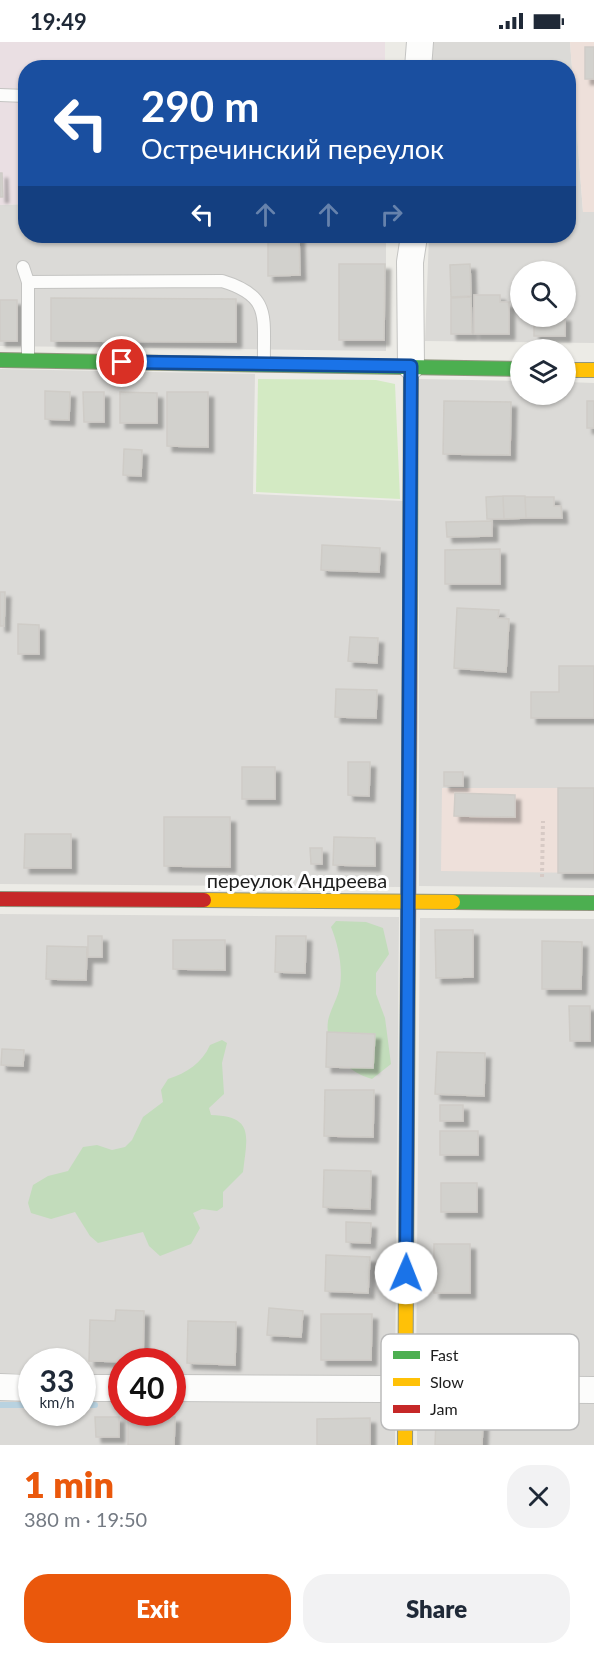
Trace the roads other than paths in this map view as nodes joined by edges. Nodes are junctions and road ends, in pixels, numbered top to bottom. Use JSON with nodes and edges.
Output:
{"nodes":[{"id":1,"x":420,"y":42,"type":"edge"},
{"id":2,"x":419,"y":60,"type":"edge"},
{"id":3,"x":0,"y":95,"type":"edge"},
{"id":4,"x":18,"y":96,"type":"edge"},
{"id":5,"x":413,"y":243,"type":"edge"},
{"id":6,"x":23,"y":267,"type":"dead end"},
{"id":7,"x":28,"y":282,"type":"junction"},
{"id":8,"x":0,"y":360,"type":"edge"},
{"id":9,"x":28,"y":360,"type":"junction"},
{"id":10,"x":264,"y":364,"type":"junction"},
{"id":11,"x":411,"y":366,"type":"junction"},
{"id":12,"x":510,"y":369,"type":"edge"},
{"id":13,"x":576,"y":370,"type":"edge"},
{"id":14,"x":594,"y":370,"type":"edge"},
{"id":15,"x":0,"y":899,"type":"edge"},
{"id":16,"x":409,"y":901,"type":"junction"},
{"id":17,"x":594,"y":903,"type":"edge"},
{"id":18,"x":405,"y":1334,"type":"edge"},
{"id":19,"x":0,"y":1387,"type":"edge"},
{"id":20,"x":18,"y":1388,"type":"edge"},
{"id":21,"x":186,"y":1388,"type":"edge"},
{"id":22,"x":381,"y":1389,"type":"edge"},
{"id":23,"x":579,"y":1390,"type":"edge"},
{"id":24,"x":594,"y":1390,"type":"edge"}],
"edges":[{"from":1,"to":2,"type":"street"},
{"from":3,"to":4,"type":"lane"},
{"from":5,"to":11,"type":"street"},
{"from":6,"to":7,"type":"lane"},
{"from":7,"to":9,"type":"lane"},
{"from":7,"to":10,"type":"lane"},
{"from":8,"to":9,"type":"street"},
{"from":9,"to":10,"type":"street"},
{"from":10,"to":11,"type":"street"},
{"from":11,"to":12,"type":"street"},
{"from":11,"to":16,"type":"street"},
{"from":13,"to":14,"type":"street"},
{"from":15,"to":16,"type":"street","name":"переулок Андреева"},
{"from":16,"to":17,"type":"street","name":"переулок Андреева"},
{"from":16,"to":18,"type":"street"},
{"from":19,"to":20,"type":"street"},
{"from":21,"to":22,"type":"street"},
{"from":23,"to":24,"type":"street"}]}
